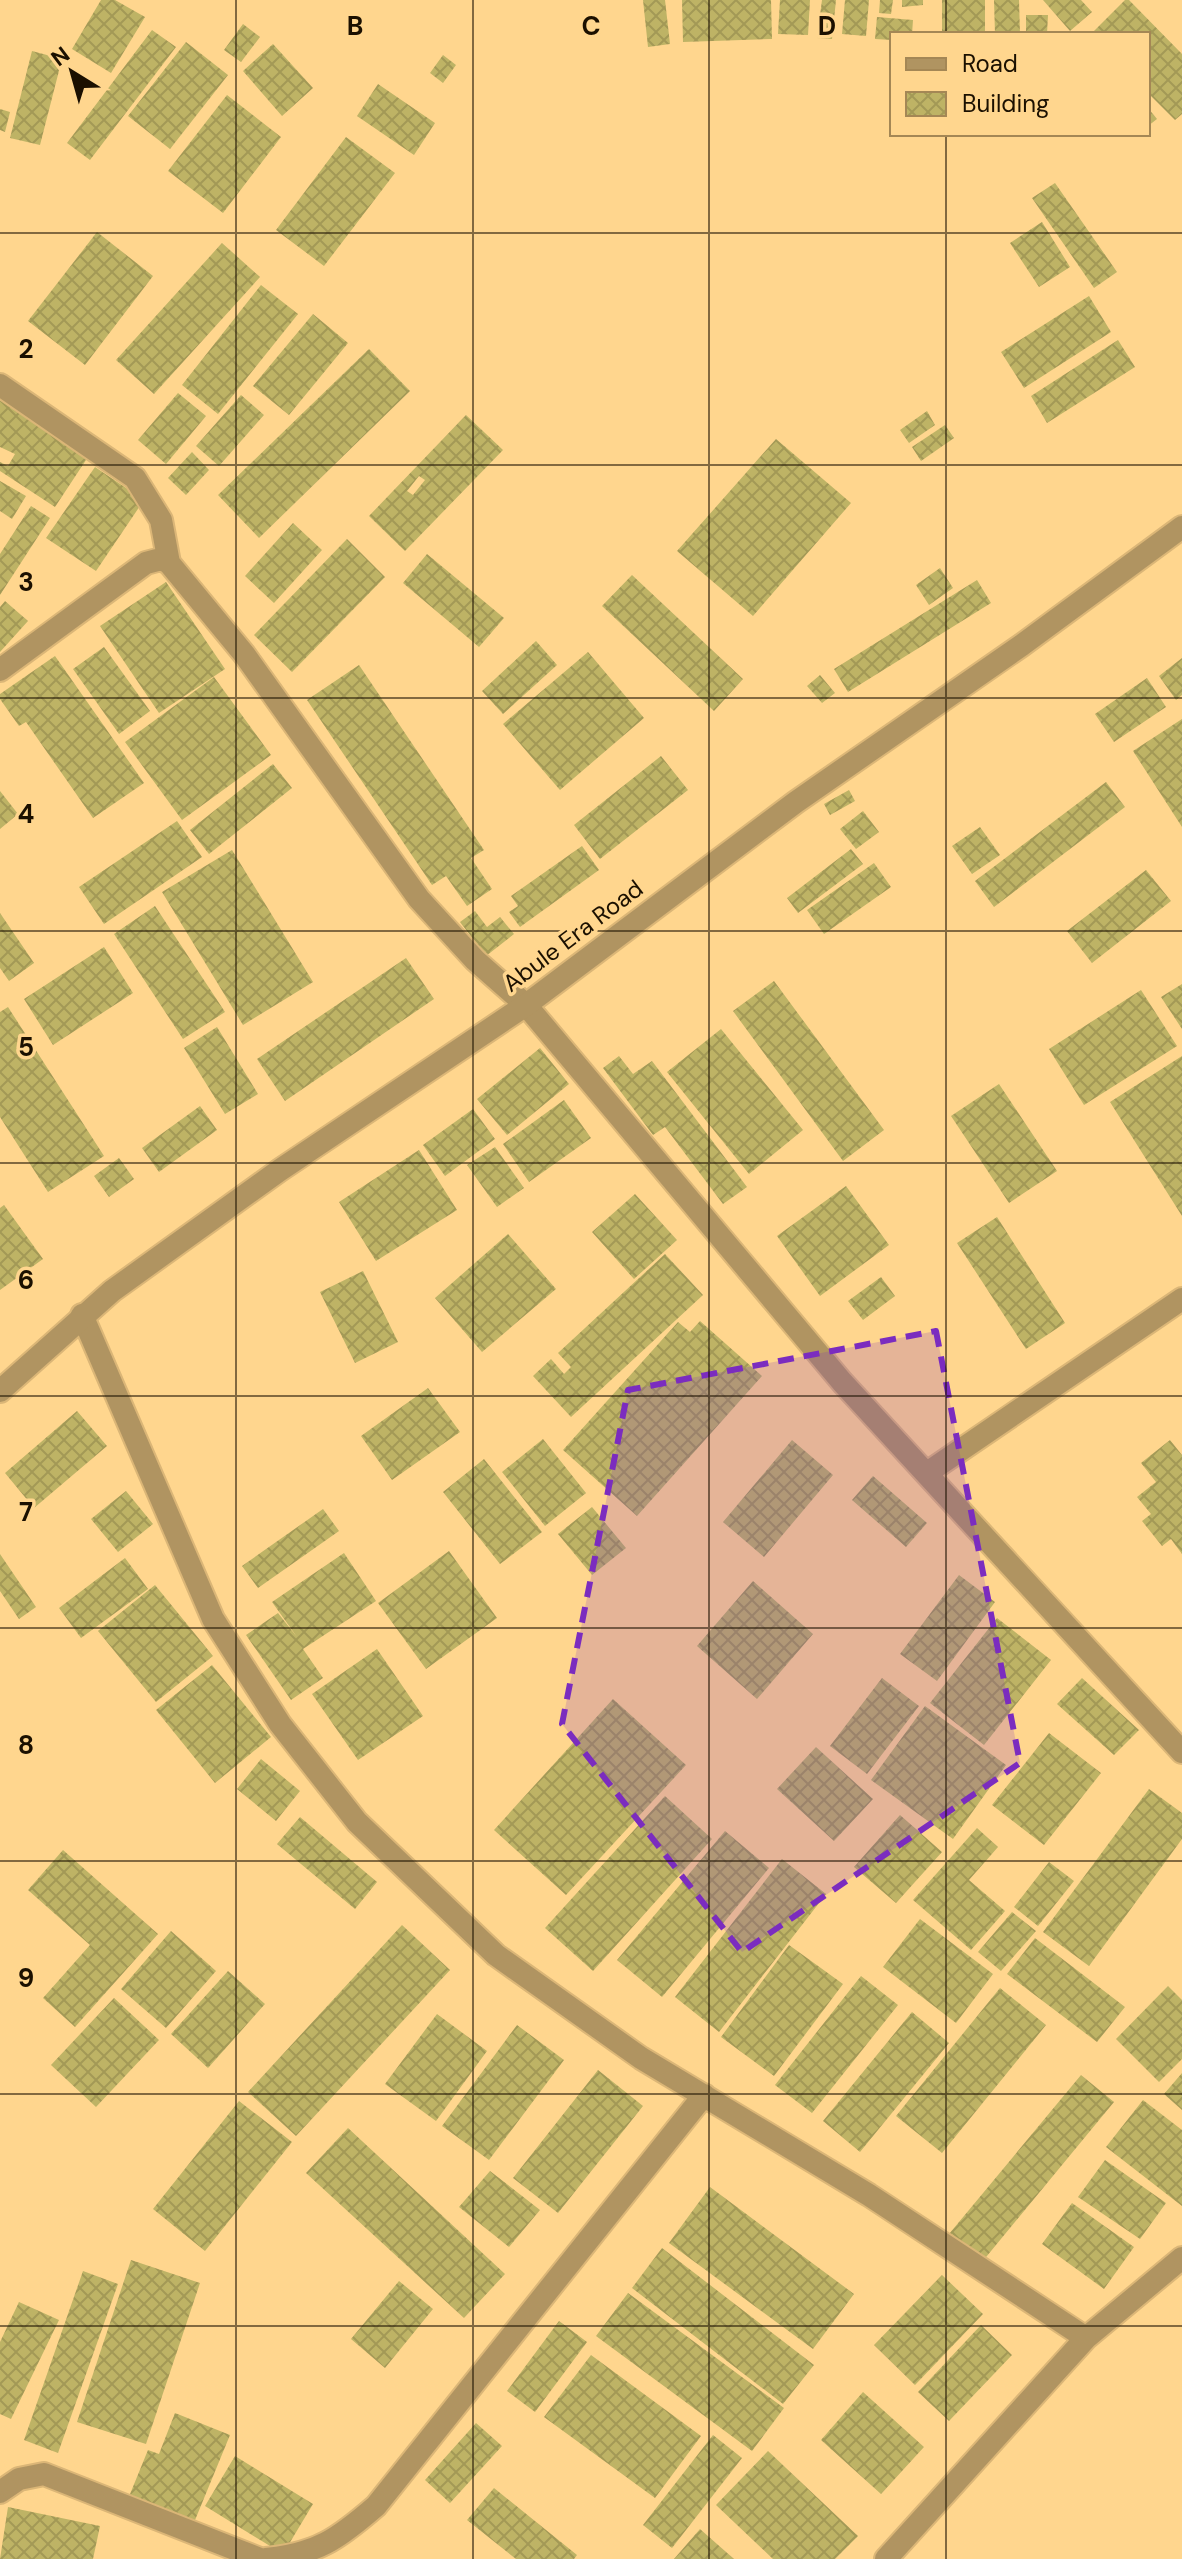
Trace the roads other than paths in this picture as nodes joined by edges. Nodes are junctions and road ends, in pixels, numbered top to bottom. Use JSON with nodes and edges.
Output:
{"nodes":[{"id":1,"x":0,"y":385,"type":"edge"},
{"id":2,"x":1182,"y":527,"type":"edge"},
{"id":3,"x":169,"y":563,"type":"junction"},
{"id":4,"x":0,"y":670,"type":"edge"},
{"id":5,"x":526,"y":1005,"type":"junction"},
{"id":6,"x":1182,"y":1299,"type":"edge"},
{"id":7,"x":82,"y":1315,"type":"junction"},
{"id":8,"x":0,"y":1391,"type":"edge"},
{"id":9,"x":927,"y":1473,"type":"junction"},
{"id":10,"x":1182,"y":1752,"type":"edge"},
{"id":11,"x":704,"y":2095,"type":"junction"},
{"id":12,"x":1182,"y":2258,"type":"edge"},
{"id":13,"x":1086,"y":2338,"type":"junction"},
{"id":14,"x":0,"y":2492,"type":"edge"},
{"id":15,"x":260,"y":2559,"type":"edge"},
{"id":16,"x":266,"y":2559,"type":"edge"},
{"id":17,"x":886,"y":2559,"type":"edge"}],
"edges":[{"from":1,"to":3,"type":"street"},
{"from":2,"to":5,"type":"street","name":"Abule Era Road"},
{"from":3,"to":4,"type":"street"},
{"from":3,"to":5,"type":"street"},
{"from":5,"to":7,"type":"street","name":"Abule Era Road"},
{"from":5,"to":9,"type":"street"},
{"from":6,"to":9,"type":"street"},
{"from":7,"to":8,"type":"street","name":"Abule Era Road"},
{"from":7,"to":11,"type":"street"},
{"from":9,"to":10,"type":"street"},
{"from":11,"to":13,"type":"street"},
{"from":11,"to":16,"type":"street"},
{"from":12,"to":13,"type":"street"},
{"from":13,"to":17,"type":"street"},
{"from":14,"to":15,"type":"street"}]}
